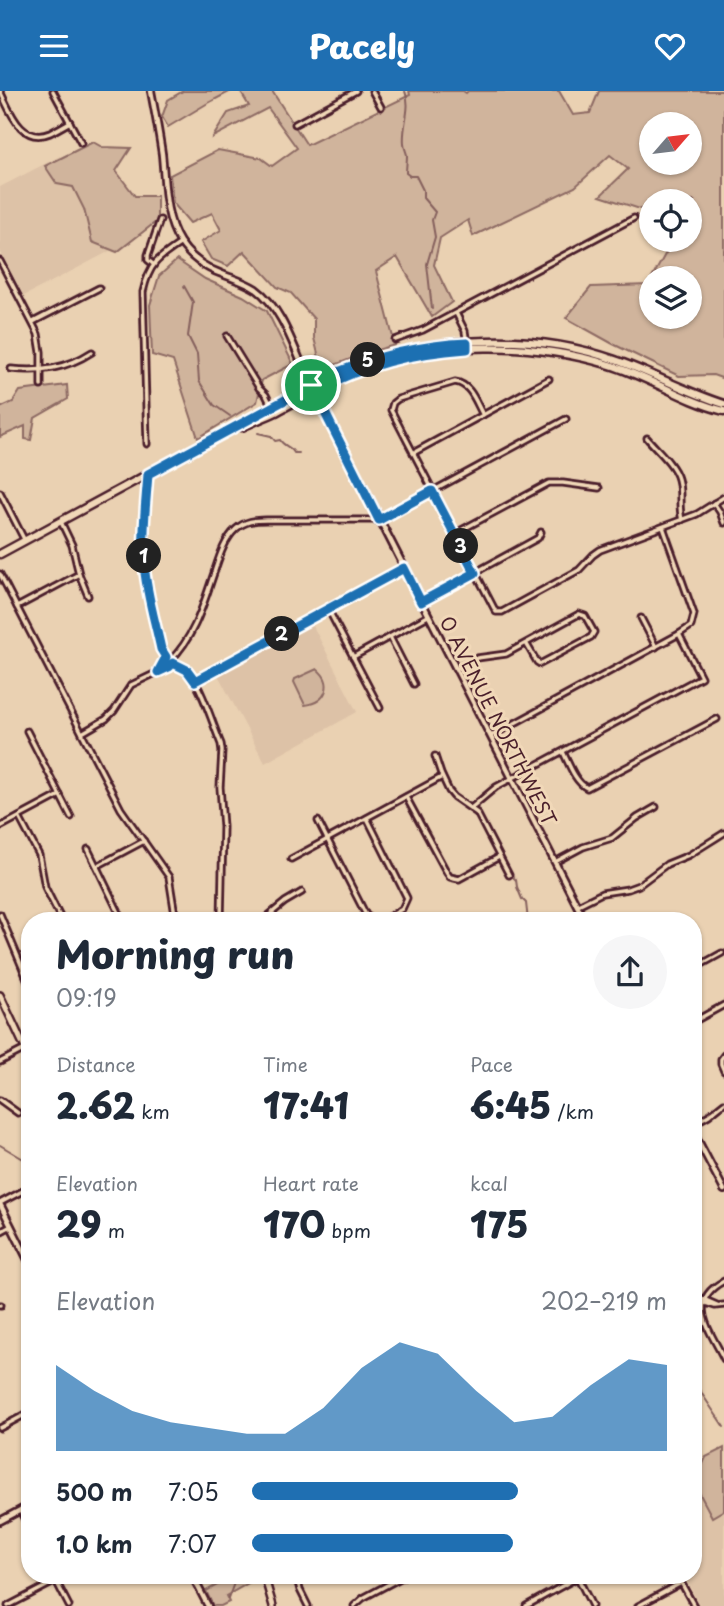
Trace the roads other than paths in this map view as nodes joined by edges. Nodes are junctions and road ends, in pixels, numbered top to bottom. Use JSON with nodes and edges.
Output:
{"nodes":[{"id":1,"x":0,"y":91,"type":"edge"},
{"id":2,"x":53,"y":91,"type":"edge"},
{"id":3,"x":151,"y":91,"type":"edge"},
{"id":4,"x":356,"y":91,"type":"edge"},
{"id":5,"x":372,"y":91,"type":"edge"},
{"id":6,"x":380,"y":107,"type":"dead end"},
{"id":7,"x":70,"y":122,"type":"junction"},
{"id":8,"x":295,"y":124,"type":"dead end"},
{"id":9,"x":81,"y":143,"type":"dead end"},
{"id":10,"x":634,"y":218,"type":"dead end"},
{"id":11,"x":160,"y":220,"type":"dead end"},
{"id":12,"x":181,"y":243,"type":"junction"},
{"id":13,"x":0,"y":261,"type":"edge"},
{"id":14,"x":153,"y":264,"type":"junction"},
{"id":15,"x":99,"y":288,"type":"dead end"},
{"id":16,"x":456,"y":313,"type":"junction"},
{"id":17,"x":33,"y":322,"type":"junction"},
{"id":18,"x":227,"y":336,"type":"dead end"},
{"id":19,"x":395,"y":341,"type":"dead end"},
{"id":20,"x":467,"y":346,"type":"junction"},
{"id":21,"x":92,"y":352,"type":"dead end"},
{"id":22,"x":11,"y":369,"type":"dead end"},
{"id":23,"x":41,"y":369,"type":"junction"},
{"id":24,"x":549,"y":379,"type":"dead end"},
{"id":25,"x":41,"y":386,"type":"dead end"},
{"id":26,"x":312,"y":388,"type":"junction"},
{"id":27,"x":724,"y":404,"type":"edge"},
{"id":28,"x":273,"y":409,"type":"junction"},
{"id":29,"x":724,"y":411,"type":"edge"},
{"id":30,"x":483,"y":415,"type":"junction"},
{"id":31,"x":566,"y":419,"type":"dead end"},
{"id":32,"x":647,"y":438,"type":"dead end"},
{"id":33,"x":147,"y":444,"type":"dead end"},
{"id":34,"x":413,"y":453,"type":"junction"},
{"id":35,"x":148,"y":474,"type":"junction"},
{"id":36,"x":599,"y":488,"type":"dead end"},
{"id":37,"x":432,"y":491,"type":"junction"},
{"id":38,"x":0,"y":492,"type":"edge"},
{"id":39,"x":724,"y":497,"type":"edge"},
{"id":40,"x":714,"y":503,"type":"junction"},
{"id":41,"x":379,"y":520,"type":"junction"},
{"id":42,"x":682,"y":520,"type":"junction"},
{"id":43,"x":61,"y":522,"type":"junction"},
{"id":44,"x":724,"y":523,"type":"edge"},
{"id":45,"x":663,"y":527,"type":"junction"},
{"id":46,"x":541,"y":532,"type":"dead end"},
{"id":47,"x":454,"y":534,"type":"junction"},
{"id":48,"x":25,"y":541,"type":"junction"},
{"id":49,"x":0,"y":554,"type":"edge"},
{"id":50,"x":404,"y":568,"type":"junction"},
{"id":51,"x":475,"y":573,"type":"junction"},
{"id":52,"x":0,"y":574,"type":"edge"},
{"id":53,"x":79,"y":574,"type":"junction"},
{"id":54,"x":88,"y":596,"type":"dead end"},
{"id":55,"x":421,"y":602,"type":"junction"},
{"id":56,"x":17,"y":607,"type":"junction"},
{"id":57,"x":328,"y":609,"type":"junction"},
{"id":58,"x":428,"y":616,"type":"junction"},
{"id":59,"x":641,"y":618,"type":"dead end"},
{"id":60,"x":679,"y":634,"type":"junction"},
{"id":61,"x":390,"y":637,"type":"junction"},
{"id":62,"x":526,"y":643,"type":"junction"},
{"id":63,"x":656,"y":647,"type":"junction"},
{"id":64,"x":353,"y":657,"type":"junction"},
{"id":65,"x":170,"y":660,"type":"junction"},
{"id":66,"x":456,"y":669,"type":"junction"},
{"id":67,"x":158,"y":672,"type":"junction"},
{"id":68,"x":195,"y":681,"type":"junction"},
{"id":69,"x":414,"y":684,"type":"dead end"},
{"id":70,"x":380,"y":708,"type":"dead end"},
{"id":71,"x":717,"y":719,"type":"dead end"},
{"id":72,"x":27,"y":731,"type":"dead end"},
{"id":73,"x":82,"y":733,"type":"junction"},
{"id":74,"x":491,"y":736,"type":"junction"},
{"id":75,"x":563,"y":752,"type":"junction"},
{"id":76,"x":435,"y":756,"type":"dead end"},
{"id":77,"x":442,"y":777,"type":"junction"},
{"id":78,"x":512,"y":778,"type":"junction"},
{"id":79,"x":60,"y":795,"type":"junction"},
{"id":80,"x":406,"y":797,"type":"junction"},
{"id":81,"x":656,"y":807,"type":"dead end"},
{"id":82,"x":471,"y":808,"type":"junction"},
{"id":83,"x":19,"y":817,"type":"junction"},
{"id":84,"x":71,"y":817,"type":"dead end"},
{"id":85,"x":368,"y":818,"type":"junction"},
{"id":86,"x":318,"y":821,"type":"dead end"},
{"id":87,"x":0,"y":827,"type":"edge"},
{"id":88,"x":724,"y":833,"type":"edge"},
{"id":89,"x":327,"y":839,"type":"junction"},
{"id":90,"x":144,"y":841,"type":"junction"},
{"id":91,"x":88,"y":849,"type":"dead end"},
{"id":92,"x":499,"y":857,"type":"junction"},
{"id":93,"x":291,"y":859,"type":"dead end"},
{"id":94,"x":555,"y":862,"type":"junction"},
{"id":95,"x":97,"y":866,"type":"junction"},
{"id":96,"x":509,"y":875,"type":"dead end"},
{"id":97,"x":302,"y":892,"type":"dead end"},
{"id":98,"x":578,"y":905,"type":"junction"},
{"id":99,"x":58,"y":912,"type":"edge"},
{"id":100,"x":119,"y":912,"type":"edge"},
{"id":101,"x":175,"y":912,"type":"edge"},
{"id":102,"x":221,"y":912,"type":"edge"},
{"id":103,"x":272,"y":912,"type":"edge"},
{"id":104,"x":364,"y":912,"type":"edge"},
{"id":105,"x":397,"y":912,"type":"edge"},
{"id":106,"x":581,"y":912,"type":"edge"},
{"id":107,"x":0,"y":914,"type":"edge"},
{"id":108,"x":722,"y":953,"type":"dead end"},
{"id":109,"x":21,"y":964,"type":"edge"},
{"id":110,"x":702,"y":964,"type":"edge"},
{"id":111,"x":0,"y":995,"type":"edge"},
{"id":112,"x":724,"y":1005,"type":"edge"},
{"id":113,"x":702,"y":1017,"type":"edge"},
{"id":114,"x":21,"y":1040,"type":"edge"},
{"id":115,"x":21,"y":1051,"type":"edge"},
{"id":116,"x":722,"y":1057,"type":"edge"},
{"id":117,"x":0,"y":1062,"type":"edge"},
{"id":118,"x":724,"y":1071,"type":"edge"},
{"id":119,"x":0,"y":1100,"type":"edge"},
{"id":120,"x":724,"y":1103,"type":"edge"},
{"id":121,"x":18,"y":1112,"type":"dead end"},
{"id":122,"x":702,"y":1119,"type":"edge"},
{"id":123,"x":702,"y":1148,"type":"edge"},
{"id":124,"x":724,"y":1190,"type":"edge"},
{"id":125,"x":21,"y":1192,"type":"edge"},
{"id":126,"x":0,"y":1203,"type":"edge"},
{"id":127,"x":11,"y":1226,"type":"junction"},
{"id":128,"x":0,"y":1232,"type":"edge"},
{"id":129,"x":21,"y":1245,"type":"edge"},
{"id":130,"x":724,"y":1281,"type":"edge"},
{"id":131,"x":704,"y":1301,"type":"junction"},
{"id":132,"x":724,"y":1305,"type":"edge"},
{"id":133,"x":724,"y":1359,"type":"edge"},
{"id":134,"x":21,"y":1417,"type":"edge"},
{"id":135,"x":0,"y":1428,"type":"edge"},
{"id":136,"x":20,"y":1510,"type":"edge"},
{"id":137,"x":0,"y":1521,"type":"edge"},
{"id":138,"x":50,"y":1584,"type":"edge"},
{"id":139,"x":58,"y":1584,"type":"edge"},
{"id":140,"x":197,"y":1584,"type":"edge"},
{"id":141,"x":267,"y":1584,"type":"edge"},
{"id":142,"x":298,"y":1584,"type":"edge"},
{"id":143,"x":389,"y":1584,"type":"edge"},
{"id":144,"x":566,"y":1584,"type":"edge"},
{"id":145,"x":583,"y":1584,"type":"edge"},
{"id":146,"x":679,"y":1584,"type":"edge"},
{"id":147,"x":682,"y":1584,"type":"edge"},
{"id":148,"x":8,"y":1606,"type":"edge"},
{"id":149,"x":69,"y":1606,"type":"edge"},
{"id":150,"x":208,"y":1606,"type":"edge"},
{"id":151,"x":273,"y":1606,"type":"edge"},
{"id":152,"x":308,"y":1606,"type":"edge"},
{"id":153,"x":355,"y":1606,"type":"edge"},
{"id":154,"x":526,"y":1606,"type":"edge"},
{"id":155,"x":593,"y":1606,"type":"edge"},
{"id":156,"x":638,"y":1606,"type":"edge"},
{"id":157,"x":694,"y":1606,"type":"edge"}],
"edges":[{"from":1,"to":7,"type":"street"},
{"from":2,"to":7,"type":"street"},
{"from":3,"to":12,"type":"street"},
{"from":4,"to":8,"type":"street"},
{"from":5,"to":6,"type":"street"},
{"from":7,"to":9,"type":"street"},
{"from":10,"to":16,"type":"street"},
{"from":11,"to":14,"type":"street"},
{"from":12,"to":14,"type":"street"},
{"from":12,"to":26,"type":"street","name":"O AVENUE NORTHWEST"},
{"from":13,"to":17,"type":"street"},
{"from":14,"to":33,"type":"street"},
{"from":15,"to":17,"type":"street"},
{"from":16,"to":19,"type":"street"},
{"from":16,"to":20,"type":"street"},
{"from":17,"to":23,"type":"street"},
{"from":18,"to":28,"type":"street"},
{"from":20,"to":26,"type":"main road"},
{"from":20,"to":27,"type":"main road"},
{"from":20,"to":29,"type":"main road"},
{"from":21,"to":23,"type":"street"},
{"from":22,"to":23,"type":"street"},
{"from":23,"to":25,"type":"street"},
{"from":24,"to":30,"type":"street"},
{"from":26,"to":28,"type":"main road"},
{"from":26,"to":41,"type":"street","name":"O AVENUE NORTHWEST"},
{"from":28,"to":35,"type":"main road"},
{"from":30,"to":34,"type":"street"},
{"from":30,"to":34,"type":"street"},
{"from":31,"to":37,"type":"street"},
{"from":32,"to":42,"type":"street"},
{"from":34,"to":37,"type":"street"},
{"from":35,"to":43,"type":"main road"},
{"from":35,"to":65,"type":"street"},
{"from":36,"to":47,"type":"street"},
{"from":37,"to":41,"type":"street"},
{"from":37,"to":47,"type":"street"},
{"from":38,"to":48,"type":"street"},
{"from":39,"to":40,"type":"street"},
{"from":40,"to":42,"type":"street"},
{"from":40,"to":44,"type":"street"},
{"from":41,"to":50,"type":"street","name":"O AVENUE NORTHWEST"},
{"from":41,"to":65,"type":"street"},
{"from":42,"to":45,"type":"street"},
{"from":43,"to":48,"type":"main road"},
{"from":43,"to":53,"type":"street"},
{"from":45,"to":51,"type":"street"},
{"from":45,"to":60,"type":"street"},
{"from":46,"to":51,"type":"street"},
{"from":47,"to":51,"type":"street"},
{"from":48,"to":49,"type":"main road"},
{"from":50,"to":55,"type":"street","name":"O AVENUE NORTHWEST"},
{"from":50,"to":57,"type":"street"},
{"from":51,"to":55,"type":"street"},
{"from":52,"to":56,"type":"street"},
{"from":53,"to":54,"type":"street"},
{"from":53,"to":56,"type":"street"},
{"from":55,"to":58,"type":"street","name":"O AVENUE NORTHWEST"},
{"from":56,"to":73,"type":"street"},
{"from":57,"to":64,"type":"street"},
{"from":57,"to":68,"type":"street"},
{"from":58,"to":61,"type":"street"},
{"from":58,"to":66,"type":"street","name":"O AVENUE NORTHWEST"},
{"from":59,"to":63,"type":"street"},
{"from":60,"to":63,"type":"street"},
{"from":60,"to":75,"type":"street"},
{"from":61,"to":64,"type":"street"},
{"from":61,"to":69,"type":"street"},
{"from":62,"to":62,"type":"street"},
{"from":62,"to":66,"type":"street"},
{"from":63,"to":74,"type":"street"},
{"from":64,"to":70,"type":"street"},
{"from":65,"to":67,"type":"street"},
{"from":65,"to":67,"type":"street"},
{"from":65,"to":68,"type":"street"},
{"from":66,"to":74,"type":"street","name":"O AVENUE NORTHWEST"},
{"from":67,"to":73,"type":"street"},
{"from":68,"to":102,"type":"street"},
{"from":71,"to":75,"type":"street"},
{"from":72,"to":79,"type":"street"},
{"from":73,"to":90,"type":"street"},
{"from":74,"to":78,"type":"street","name":"O AVENUE NORTHWEST"},
{"from":75,"to":78,"type":"street"},
{"from":76,"to":77,"type":"street"},
{"from":77,"to":80,"type":"street"},
{"from":77,"to":82,"type":"street"},
{"from":78,"to":82,"type":"street"},
{"from":78,"to":94,"type":"street","name":"O AVENUE NORTHWEST"},
{"from":79,"to":83,"type":"street"},
{"from":79,"to":84,"type":"street"},
{"from":80,"to":85,"type":"street"},
{"from":80,"to":92,"type":"street"},
{"from":81,"to":94,"type":"street"},
{"from":82,"to":92,"type":"street"},
{"from":83,"to":87,"type":"street"},
{"from":83,"to":99,"type":"street"},
{"from":85,"to":89,"type":"street"},
{"from":85,"to":105,"type":"street"},
{"from":86,"to":89,"type":"street"},
{"from":88,"to":98,"type":"street"},
{"from":89,"to":93,"type":"street"},
{"from":89,"to":104,"type":"street"},
{"from":90,"to":95,"type":"street"},
{"from":90,"to":101,"type":"street"},
{"from":91,"to":95,"type":"street"},
{"from":92,"to":96,"type":"street"},
{"from":94,"to":98,"type":"street","name":"O AVENUE NORTHWEST"},
{"from":95,"to":100,"type":"street"},
{"from":97,"to":103,"type":"street"},
{"from":98,"to":106,"type":"street","name":"O AVENUE NORTHWEST"},
{"from":107,"to":109,"type":"street"},
{"from":108,"to":110,"type":"street"},
{"from":111,"to":114,"type":"main road"},
{"from":112,"to":113,"type":"street"},
{"from":115,"to":117,"type":"street"},
{"from":116,"to":118,"type":"street"},
{"from":119,"to":121,"type":"street"},
{"from":120,"to":122,"type":"street"},
{"from":123,"to":124,"type":"street"},
{"from":125,"to":126,"type":"street"},
{"from":126,"to":127,"type":"street"},
{"from":127,"to":128,"type":"street"},
{"from":127,"to":129,"type":"street"},
{"from":130,"to":131,"type":"street"},
{"from":131,"to":132,"type":"street"},
{"from":131,"to":133,"type":"street"},
{"from":134,"to":135,"type":"street"},
{"from":136,"to":137,"type":"street"},
{"from":138,"to":148,"type":"street"},
{"from":139,"to":149,"type":"street"},
{"from":140,"to":150,"type":"street"},
{"from":141,"to":151,"type":"main road"},
{"from":142,"to":152,"type":"street"},
{"from":143,"to":153,"type":"street"},
{"from":144,"to":154,"type":"street"},
{"from":145,"to":155,"type":"street"},
{"from":146,"to":156,"type":"street"},
{"from":147,"to":157,"type":"street"}]}
